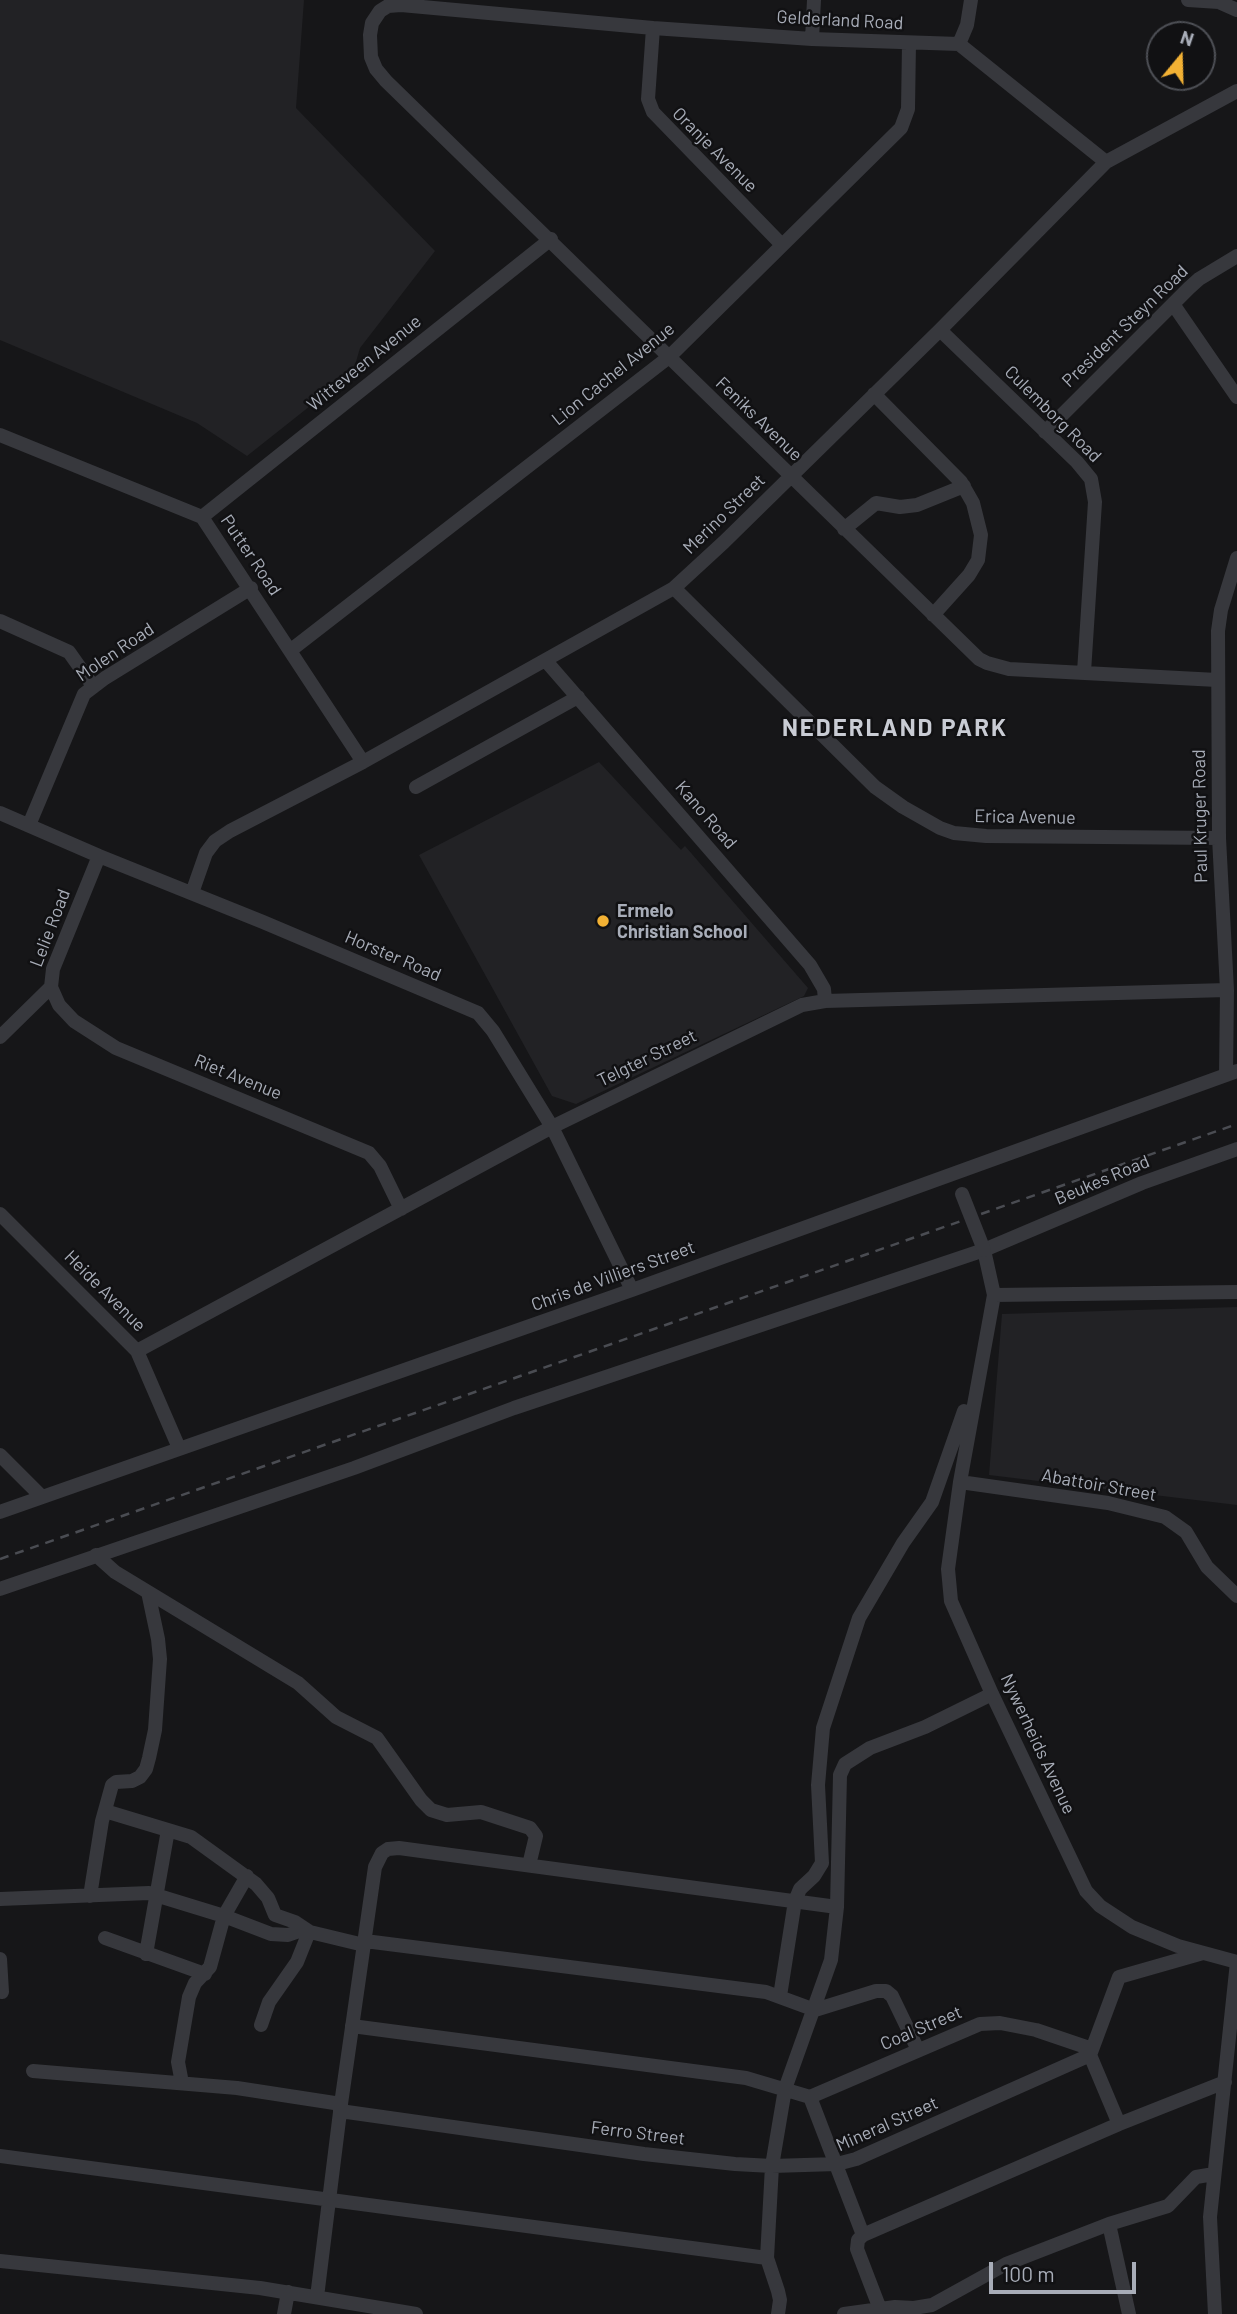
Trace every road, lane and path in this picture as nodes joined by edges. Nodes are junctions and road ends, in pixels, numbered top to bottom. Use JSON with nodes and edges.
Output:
{"nodes":[{"id":1,"x":532,"y":0,"type":"edge"},
{"id":2,"x":814,"y":0,"type":"edge"},
{"id":3,"x":971,"y":0,"type":"edge"},
{"id":4,"x":1188,"y":0,"type":"edge"},
{"id":5,"x":1237,"y":9,"type":"edge"},
{"id":6,"x":531,"y":17,"type":"junction"},
{"id":7,"x":372,"y":23,"type":"joint"},
{"id":8,"x":653,"y":28,"type":"junction"},
{"id":9,"x":812,"y":39,"type":"junction"},
{"id":10,"x":909,"y":43,"type":"junction"},
{"id":11,"x":959,"y":44,"type":"junction"},
{"id":12,"x":1237,"y":91,"type":"edge"},
{"id":13,"x":1106,"y":162,"type":"junction"},
{"id":14,"x":551,"y":240,"type":"junction"},
{"id":15,"x":782,"y":244,"type":"junction"},
{"id":16,"x":1237,"y":256,"type":"edge"},
{"id":17,"x":1173,"y":304,"type":"junction"},
{"id":18,"x":940,"y":330,"type":"junction"},
{"id":19,"x":669,"y":358,"type":"junction"},
{"id":20,"x":874,"y":394,"type":"junction"},
{"id":21,"x":1237,"y":397,"type":"edge"},
{"id":22,"x":1045,"y":432,"type":"junction"},
{"id":23,"x":0,"y":435,"type":"edge"},
{"id":24,"x":790,"y":476,"type":"junction"},
{"id":25,"x":964,"y":486,"type":"junction"},
{"id":26,"x":202,"y":517,"type":"junction"},
{"id":27,"x":844,"y":529,"type":"junction"},
{"id":28,"x":1237,"y":558,"type":"edge"},
{"id":29,"x":251,"y":588,"type":"junction"},
{"id":30,"x":674,"y":588,"type":"junction"},
{"id":31,"x":933,"y":615,"type":"junction"},
{"id":32,"x":0,"y":621,"type":"edge"},
{"id":33,"x":291,"y":650,"type":"junction"},
{"id":34,"x":546,"y":661,"type":"junction"},
{"id":35,"x":1084,"y":672,"type":"junction"},
{"id":36,"x":1217,"y":680,"type":"junction"},
{"id":37,"x":93,"y":686,"type":"junction"},
{"id":38,"x":578,"y":697,"type":"junction"},
{"id":39,"x":363,"y":762,"type":"junction"},
{"id":40,"x":416,"y":787,"type":"dead end"},
{"id":41,"x":0,"y":813,"type":"edge"},
{"id":42,"x":29,"y":825,"type":"junction"},
{"id":43,"x":1219,"y":838,"type":"junction"},
{"id":44,"x":99,"y":856,"type":"junction"},
{"id":45,"x":192,"y":893,"type":"junction"},
{"id":46,"x":51,"y":987,"type":"junction"},
{"id":47,"x":1227,"y":989,"type":"junction"},
{"id":48,"x":825,"y":1001,"type":"junction"},
{"id":49,"x":0,"y":1037,"type":"edge"},
{"id":50,"x":1231,"y":1073,"type":"edge"},
{"id":51,"x":552,"y":1127,"type":"junction"},
{"id":52,"x":1237,"y":1149,"type":"edge"},
{"id":53,"x":954,"y":1172,"type":"junction"},
{"id":54,"x":401,"y":1209,"type":"junction"},
{"id":55,"x":0,"y":1214,"type":"edge"},
{"id":56,"x":984,"y":1250,"type":"junction"},
{"id":57,"x":632,"y":1290,"type":"junction"},
{"id":58,"x":1237,"y":1292,"type":"edge"},
{"id":59,"x":994,"y":1295,"type":"junction"},
{"id":60,"x":137,"y":1351,"type":"junction"},
{"id":61,"x":976,"y":1388,"type":"junction"},
{"id":62,"x":179,"y":1448,"type":"junction"},
{"id":63,"x":0,"y":1455,"type":"edge"},
{"id":64,"x":960,"y":1482,"type":"junction"},
{"id":65,"x":42,"y":1497,"type":"junction"},
{"id":66,"x":0,"y":1512,"type":"edge"},
{"id":67,"x":96,"y":1555,"type":"junction"},
{"id":68,"x":0,"y":1589,"type":"edge"},
{"id":69,"x":148,"y":1592,"type":"junction"},
{"id":70,"x":1237,"y":1596,"type":"edge"},
{"id":71,"x":992,"y":1694,"type":"junction"},
{"id":72,"x":104,"y":1811,"type":"junction"},
{"id":73,"x":168,"y":1830,"type":"junction"},
{"id":74,"x":529,"y":1865,"type":"junction"},
{"id":75,"x":247,"y":1876,"type":"junction"},
{"id":76,"x":156,"y":1895,"type":"junction"},
{"id":77,"x":90,"y":1896,"type":"junction"},
{"id":78,"x":0,"y":1899,"type":"edge"},
{"id":79,"x":795,"y":1901,"type":"junction"},
{"id":80,"x":837,"y":1907,"type":"junction"},
{"id":81,"x":224,"y":1916,"type":"junction"},
{"id":82,"x":307,"y":1931,"type":"junction"},
{"id":83,"x":105,"y":1938,"type":"dead end"},
{"id":84,"x":364,"y":1943,"type":"junction"},
{"id":85,"x":146,"y":1954,"type":"junction"},
{"id":86,"x":1203,"y":1954,"type":"junction"},
{"id":87,"x":0,"y":1959,"type":"edge"},
{"id":88,"x":1237,"y":1962,"type":"edge"},
{"id":89,"x":205,"y":1973,"type":"junction"},
{"id":90,"x":2,"y":1992,"type":"dead end"},
{"id":91,"x":780,"y":1996,"type":"junction"},
{"id":92,"x":814,"y":2014,"type":"junction"},
{"id":93,"x":261,"y":2025,"type":"dead end"},
{"id":94,"x":352,"y":2026,"type":"junction"},
{"id":95,"x":918,"y":2050,"type":"junction"},
{"id":96,"x":1091,"y":2052,"type":"junction"},
{"id":97,"x":33,"y":2071,"type":"dead end"},
{"id":98,"x":1225,"y":2082,"type":"junction"},
{"id":99,"x":182,"y":2083,"type":"junction"},
{"id":100,"x":785,"y":2089,"type":"junction"},
{"id":101,"x":810,"y":2097,"type":"junction"},
{"id":102,"x":340,"y":2108,"type":"junction"},
{"id":103,"x":1119,"y":2124,"type":"junction"},
{"id":104,"x":0,"y":2156,"type":"edge"},
{"id":105,"x":836,"y":2164,"type":"junction"},
{"id":106,"x":772,"y":2166,"type":"junction"},
{"id":107,"x":1214,"y":2174,"type":"junction"},
{"id":108,"x":328,"y":2201,"type":"junction"},
{"id":109,"x":1109,"y":2224,"type":"junction"},
{"id":110,"x":863,"y":2235,"type":"junction"},
{"id":111,"x":767,"y":2258,"type":"junction"},
{"id":112,"x":0,"y":2261,"type":"edge"},
{"id":113,"x":288,"y":2292,"type":"junction"},
{"id":114,"x":317,"y":2297,"type":"junction"},
{"id":115,"x":880,"y":2309,"type":"junction"},
{"id":116,"x":284,"y":2314,"type":"edge"},
{"id":117,"x":416,"y":2314,"type":"edge"},
{"id":118,"x":778,"y":2314,"type":"edge"},
{"id":119,"x":844,"y":2314,"type":"edge"},
{"id":120,"x":1129,"y":2314,"type":"edge"},
{"id":121,"x":1215,"y":2314,"type":"edge"}],
"edges":[{"from":1,"to":6,"type":"street"},
{"from":2,"to":9,"type":"street"},
{"from":3,"to":11,"type":"street"},
{"from":4,"to":5,"type":"street"},
{"from":6,"to":7,"type":"street","name":"Gelderland Road"},
{"from":6,"to":8,"type":"street","name":"Gelderland Road"},
{"from":7,"to":14,"type":"street","name":"Feniks Avenue"},
{"from":8,"to":9,"type":"street","name":"Gelderland Road"},
{"from":8,"to":15,"type":"street","name":"Oranje Avenue"},
{"from":9,"to":10,"type":"street","name":"Gelderland Road"},
{"from":10,"to":11,"type":"street","name":"Gelderland Road"},
{"from":10,"to":15,"type":"street","name":"Lion Cachel Avenue"},
{"from":11,"to":13,"type":"street"},
{"from":12,"to":13,"type":"street","name":"Merino Street"},
{"from":13,"to":18,"type":"street","name":"Merino Street"},
{"from":14,"to":19,"type":"street","name":"Feniks Avenue"},
{"from":14,"to":26,"type":"street","name":"Witteveen Avenue"},
{"from":15,"to":19,"type":"street","name":"Lion Cachel Avenue"},
{"from":16,"to":17,"type":"street","name":"President Steyn Road"},
{"from":17,"to":21,"type":"street"},
{"from":17,"to":22,"type":"street","name":"President Steyn Road"},
{"from":18,"to":20,"type":"street","name":"Merino Street"},
{"from":18,"to":22,"type":"street","name":"Culemborg Road"},
{"from":19,"to":24,"type":"street","name":"Feniks Avenue"},
{"from":19,"to":33,"type":"street","name":"Lion Cachel Avenue"},
{"from":20,"to":24,"type":"street","name":"Merino Street"},
{"from":20,"to":25,"type":"street"},
{"from":22,"to":35,"type":"street","name":"Culemborg Road"},
{"from":23,"to":26,"type":"street","name":"Putter Road"},
{"from":24,"to":27,"type":"street","name":"Feniks Avenue"},
{"from":24,"to":30,"type":"street","name":"Merino Street"},
{"from":25,"to":27,"type":"street"},
{"from":25,"to":31,"type":"street"},
{"from":26,"to":29,"type":"street","name":"Putter Road"},
{"from":27,"to":31,"type":"street","name":"Feniks Avenue"},
{"from":28,"to":36,"type":"street","name":"Paul Kruger Road"},
{"from":29,"to":33,"type":"street","name":"Putter Road"},
{"from":29,"to":37,"type":"street","name":"Molen Road"},
{"from":30,"to":34,"type":"street","name":"Merino Street"},
{"from":30,"to":43,"type":"street","name":"Erica Avenue"},
{"from":31,"to":35,"type":"street","name":"Feniks Avenue"},
{"from":32,"to":37,"type":"street"},
{"from":33,"to":39,"type":"street","name":"Putter Road"},
{"from":34,"to":38,"type":"street","name":"Kano Road"},
{"from":34,"to":39,"type":"street","name":"Merino Street"},
{"from":35,"to":36,"type":"street","name":"Feniks Avenue"},
{"from":36,"to":43,"type":"street","name":"Paul Kruger Road"},
{"from":37,"to":42,"type":"street","name":"Molen Road"},
{"from":38,"to":40,"type":"street"},
{"from":38,"to":48,"type":"street","name":"Kano Road"},
{"from":39,"to":45,"type":"street","name":"Merino Street"},
{"from":41,"to":42,"type":"street","name":"Horster Road"},
{"from":42,"to":44,"type":"street","name":"Horster Road"},
{"from":43,"to":47,"type":"street","name":"Paul Kruger Road"},
{"from":44,"to":45,"type":"street","name":"Horster Road"},
{"from":44,"to":46,"type":"street","name":"Lelie Road"},
{"from":45,"to":51,"type":"street","name":"Horster Road"},
{"from":46,"to":49,"type":"street","name":"Lelie Road"},
{"from":46,"to":54,"type":"street","name":"Riet Avenue"},
{"from":47,"to":48,"type":"street","name":"Telgter Street"},
{"from":47,"to":50,"type":"street","name":"Paul Kruger Road"},
{"from":48,"to":51,"type":"street","name":"Telgter Street"},
{"from":50,"to":53,"type":"street","name":"Chris de Villiers Street"},
{"from":51,"to":54,"type":"street","name":"Telgter Street"},
{"from":51,"to":57,"type":"street","name":"Horster Road"},
{"from":52,"to":56,"type":"street","name":"Beukes Road"},
{"from":53,"to":56,"type":"street","bridge":true},
{"from":53,"to":57,"type":"street","name":"Chris de Villiers Street"},
{"from":54,"to":60,"type":"street","name":"Telgter Street"},
{"from":55,"to":60,"type":"street","name":"Heide Avenue"},
{"from":56,"to":59,"type":"street"},
{"from":56,"to":67,"type":"street","name":"Beukes Road"},
{"from":57,"to":62,"type":"street","name":"Chris de Villiers Street"},
{"from":58,"to":59,"type":"street"},
{"from":59,"to":61,"type":"street"},
{"from":60,"to":62,"type":"street","name":"Heide Avenue"},
{"from":61,"to":64,"type":"street","name":"Nywerheids Avenue"},
{"from":61,"to":79,"type":"street"},
{"from":62,"to":65,"type":"street","name":"Chris de Villiers Street"},
{"from":63,"to":65,"type":"street"},
{"from":64,"to":70,"type":"street","name":"Abattoir Street"},
{"from":64,"to":71,"type":"street","name":"Nywerheids Avenue"},
{"from":65,"to":66,"type":"street","name":"Chris de Villiers Street"},
{"from":67,"to":68,"type":"street","name":"Beukes Road"},
{"from":67,"to":69,"type":"street"},
{"from":69,"to":72,"type":"street"},
{"from":69,"to":74,"type":"street"},
{"from":71,"to":80,"type":"street"},
{"from":71,"to":86,"type":"street","name":"Nywerheids Avenue"},
{"from":72,"to":73,"type":"street"},
{"from":72,"to":77,"type":"street"},
{"from":73,"to":75,"type":"street"},
{"from":73,"to":76,"type":"street"},
{"from":74,"to":79,"type":"street"},
{"from":74,"to":84,"type":"street"},
{"from":75,"to":81,"type":"street"},
{"from":75,"to":82,"type":"street"},
{"from":76,"to":77,"type":"street"},
{"from":76,"to":81,"type":"street"},
{"from":76,"to":85,"type":"street"},
{"from":77,"to":78,"type":"street"},
{"from":79,"to":80,"type":"street"},
{"from":79,"to":91,"type":"street"},
{"from":80,"to":92,"type":"street"},
{"from":81,"to":82,"type":"street"},
{"from":81,"to":89,"type":"street"},
{"from":82,"to":84,"type":"street"},
{"from":82,"to":93,"type":"street"},
{"from":83,"to":85,"type":"street"},
{"from":84,"to":91,"type":"street"},
{"from":84,"to":94,"type":"street"},
{"from":85,"to":89,"type":"street"},
{"from":86,"to":88,"type":"street","name":"Nywerheids Avenue"},
{"from":86,"to":96,"type":"street"},
{"from":87,"to":90,"type":"street"},
{"from":88,"to":98,"type":"street"},
{"from":89,"to":99,"type":"street"},
{"from":91,"to":92,"type":"street"},
{"from":92,"to":95,"type":"street"},
{"from":92,"to":100,"type":"street"},
{"from":94,"to":100,"type":"street"},
{"from":94,"to":102,"type":"street"},
{"from":95,"to":96,"type":"street","name":"Coal Street"},
{"from":95,"to":101,"type":"street","name":"Coal Street"},
{"from":96,"to":103,"type":"street"},
{"from":96,"to":105,"type":"street","name":"Mineral Street"},
{"from":97,"to":99,"type":"street","name":"Ferro Street"},
{"from":98,"to":103,"type":"street"},
{"from":98,"to":107,"type":"street"},
{"from":99,"to":102,"type":"street","name":"Ferro Street"},
{"from":100,"to":101,"type":"street"},
{"from":100,"to":106,"type":"street"},
{"from":101,"to":105,"type":"street"},
{"from":102,"to":106,"type":"street","name":"Ferro Street"},
{"from":102,"to":108,"type":"street"},
{"from":103,"to":110,"type":"street"},
{"from":104,"to":108,"type":"street"},
{"from":105,"to":106,"type":"street","name":"Ferro Street"},
{"from":105,"to":110,"type":"street","name":"Mineral Street"},
{"from":106,"to":111,"type":"street"},
{"from":107,"to":109,"type":"street"},
{"from":107,"to":121,"type":"street"},
{"from":108,"to":111,"type":"street"},
{"from":108,"to":114,"type":"street"},
{"from":109,"to":115,"type":"street"},
{"from":109,"to":120,"type":"street"},
{"from":110,"to":115,"type":"street","name":"Mineral Street"},
{"from":111,"to":118,"type":"street"},
{"from":112,"to":113,"type":"street"},
{"from":113,"to":114,"type":"street"},
{"from":113,"to":116,"type":"street"},
{"from":114,"to":117,"type":"street"},
{"from":115,"to":119,"type":"street"}]}
